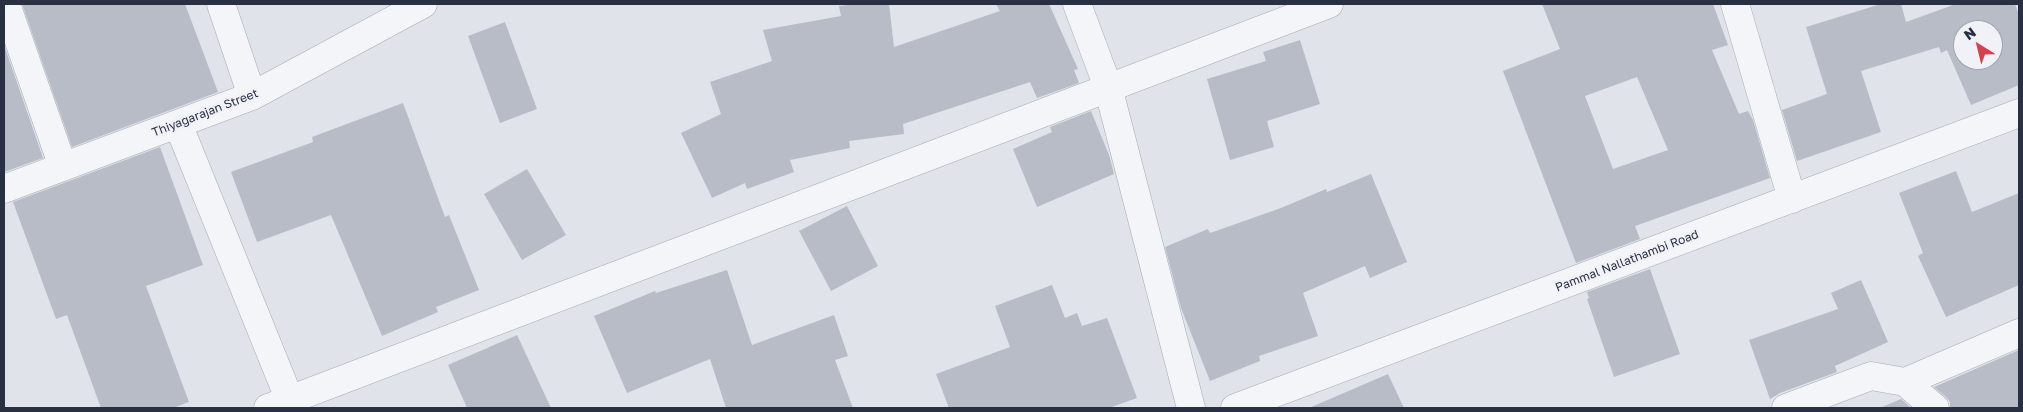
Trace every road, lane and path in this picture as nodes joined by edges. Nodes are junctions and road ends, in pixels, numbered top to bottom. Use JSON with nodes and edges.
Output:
{"nodes":[{"id":1,"x":6,"y":4,"type":"edge"},
{"id":2,"x":221,"y":4,"type":"edge"},
{"id":3,"x":423,"y":4,"type":"edge"},
{"id":4,"x":1077,"y":4,"type":"edge"},
{"id":5,"x":1329,"y":4,"type":"edge"},
{"id":6,"x":1735,"y":4,"type":"edge"},
{"id":7,"x":1108,"y":87,"type":"junction"},
{"id":8,"x":252,"y":96,"type":"junction"},
{"id":9,"x":2019,"y":113,"type":"edge"},
{"id":10,"x":178,"y":124,"type":"junction"},
{"id":11,"x":63,"y":167,"type":"junction"},
{"id":12,"x":4,"y":189,"type":"edge"},
{"id":13,"x":1792,"y":199,"type":"junction"},
{"id":14,"x":2019,"y":333,"type":"edge"},
{"id":15,"x":1905,"y":382,"type":"junction"},
{"id":16,"x":283,"y":405,"type":"edge"},
{"id":17,"x":1191,"y":408,"type":"edge"},
{"id":18,"x":1235,"y":408,"type":"edge"},
{"id":19,"x":1786,"y":408,"type":"edge"},
{"id":20,"x":1935,"y":408,"type":"edge"}],
"edges":[{"from":1,"to":11,"type":"street"},
{"from":2,"to":8,"type":"street"},
{"from":3,"to":8,"type":"street","name":"Thiyagarajan Street"},
{"from":4,"to":7,"type":"street"},
{"from":5,"to":7,"type":"street"},
{"from":6,"to":13,"type":"street"},
{"from":7,"to":16,"type":"street"},
{"from":7,"to":17,"type":"street"},
{"from":8,"to":10,"type":"street","name":"Thiyagarajan Street"},
{"from":9,"to":13,"type":"street","name":"Pammal Nallathambi Road"},
{"from":10,"to":11,"type":"street","name":"Thiyagarajan Street"},
{"from":10,"to":16,"type":"street"},
{"from":11,"to":12,"type":"street","name":"Thiyagarajan Street"},
{"from":13,"to":18,"type":"street","name":"Pammal Nallathambi Road"},
{"from":14,"to":15,"type":"street"},
{"from":15,"to":19,"type":"street"},
{"from":15,"to":20,"type":"street"}]}
